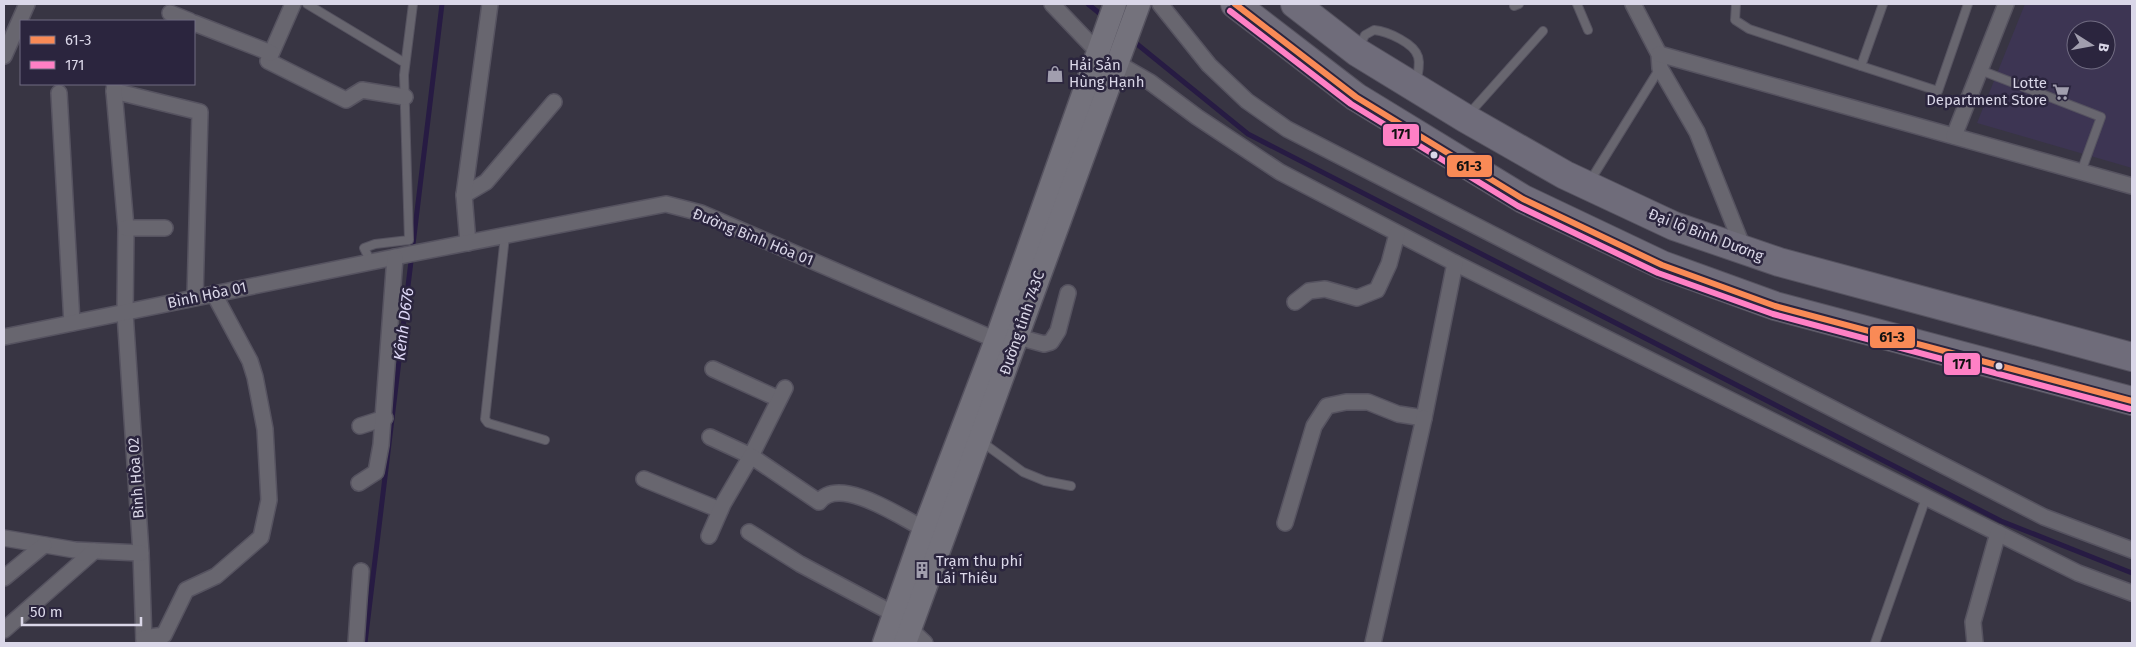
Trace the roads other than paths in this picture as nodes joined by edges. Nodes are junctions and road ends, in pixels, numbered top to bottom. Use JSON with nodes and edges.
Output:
{"nodes":[{"id":1,"x":27,"y":4,"type":"edge"},
{"id":2,"x":293,"y":4,"type":"edge"},
{"id":3,"x":307,"y":4,"type":"edge"},
{"id":4,"x":413,"y":4,"type":"edge"},
{"id":5,"x":490,"y":4,"type":"edge"},
{"id":6,"x":1052,"y":4,"type":"edge"},
{"id":7,"x":1115,"y":4,"type":"edge"},
{"id":8,"x":1139,"y":4,"type":"edge"},
{"id":9,"x":1160,"y":4,"type":"edge"},
{"id":10,"x":1235,"y":4,"type":"edge"},
{"id":11,"x":1294,"y":4,"type":"edge"},
{"id":12,"x":1577,"y":4,"type":"edge"},
{"id":13,"x":1633,"y":4,"type":"edge"},
{"id":14,"x":1736,"y":4,"type":"edge"},
{"id":15,"x":1883,"y":4,"type":"edge"},
{"id":16,"x":1968,"y":4,"type":"edge"},
{"id":17,"x":2006,"y":4,"type":"edge"},
{"id":18,"x":170,"y":13,"type":"edge"},
{"id":19,"x":188,"y":20,"type":"edge"},
{"id":20,"x":195,"y":23,"type":"edge"},
{"id":21,"x":1588,"y":30,"type":"dead end"},
{"id":22,"x":1543,"y":31,"type":"dead end"},
{"id":23,"x":1097,"y":52,"type":"junction"},
{"id":24,"x":271,"y":54,"type":"junction"},
{"id":25,"x":4,"y":56,"type":"edge"},
{"id":26,"x":1659,"y":61,"type":"junction"},
{"id":27,"x":406,"y":63,"type":"junction"},
{"id":28,"x":1117,"y":63,"type":"junction"},
{"id":29,"x":1861,"y":66,"type":"junction"},
{"id":30,"x":1980,"y":70,"type":"junction"},
{"id":31,"x":115,"y":87,"type":"edge"},
{"id":32,"x":59,"y":93,"type":"dead end"},
{"id":33,"x":405,"y":97,"type":"junction"},
{"id":34,"x":554,"y":102,"type":"dead end"},
{"id":35,"x":1465,"y":118,"type":"junction"},
{"id":36,"x":1954,"y":136,"type":"junction"},
{"id":37,"x":2081,"y":172,"type":"junction"},
{"id":38,"x":1588,"y":185,"type":"junction"},
{"id":39,"x":2132,"y":186,"type":"edge"},
{"id":40,"x":464,"y":194,"type":"junction"},
{"id":41,"x":126,"y":228,"type":"junction"},
{"id":42,"x":165,"y":228,"type":"dead end"},
{"id":43,"x":1397,"y":234,"type":"junction"},
{"id":44,"x":505,"y":236,"type":"junction"},
{"id":45,"x":461,"y":244,"type":"junction"},
{"id":46,"x":1744,"y":250,"type":"junction"},
{"id":47,"x":410,"y":254,"type":"joint"},
{"id":48,"x":395,"y":257,"type":"junction"},
{"id":49,"x":371,"y":262,"type":"junction"},
{"id":50,"x":1455,"y":264,"type":"junction"},
{"id":51,"x":1068,"y":293,"type":"dead end"},
{"id":52,"x":214,"y":294,"type":"junction"},
{"id":53,"x":195,"y":297,"type":"junction"},
{"id":54,"x":1295,"y":302,"type":"dead end"},
{"id":55,"x":125,"y":313,"type":"junction"},
{"id":56,"x":72,"y":323,"type":"junction"},
{"id":57,"x":4,"y":336,"type":"edge"},
{"id":58,"x":1009,"y":341,"type":"junction"},
{"id":59,"x":2132,"y":357,"type":"edge"},
{"id":60,"x":713,"y":369,"type":"dead end"},
{"id":61,"x":2132,"y":401,"type":"edge"},
{"id":62,"x":385,"y":418,"type":"junction"},
{"id":63,"x":1424,"y":418,"type":"junction"},
{"id":64,"x":360,"y":426,"type":"dead end"},
{"id":65,"x":710,"y":437,"type":"dead end"},
{"id":66,"x":545,"y":440,"type":"dead end"},
{"id":67,"x":980,"y":440,"type":"junction"},
{"id":68,"x":751,"y":456,"type":"junction"},
{"id":69,"x":644,"y":479,"type":"dead end"},
{"id":70,"x":359,"y":483,"type":"dead end"},
{"id":71,"x":1071,"y":486,"type":"dead end"},
{"id":72,"x":1926,"y":498,"type":"junction"},
{"id":73,"x":720,"y":510,"type":"junction"},
{"id":74,"x":1285,"y":523,"type":"dead end"},
{"id":75,"x":924,"y":528,"type":"junction"},
{"id":76,"x":749,"y":532,"type":"dead end"},
{"id":77,"x":1998,"y":533,"type":"junction"},
{"id":78,"x":709,"y":536,"type":"dead end"},
{"id":79,"x":4,"y":538,"type":"edge"},
{"id":80,"x":44,"y":544,"type":"junction"},
{"id":81,"x":2132,"y":550,"type":"edge"},
{"id":82,"x":94,"y":551,"type":"junction"},
{"id":83,"x":141,"y":553,"type":"junction"},
{"id":84,"x":361,"y":571,"type":"dead end"},
{"id":85,"x":4,"y":578,"type":"edge"},
{"id":86,"x":2132,"y":593,"type":"edge"},
{"id":87,"x":4,"y":630,"type":"edge"},
{"id":88,"x":909,"y":632,"type":"edge"},
{"id":89,"x":144,"y":640,"type":"edge"},
{"id":90,"x":356,"y":643,"type":"edge"},
{"id":91,"x":884,"y":643,"type":"edge"},
{"id":92,"x":1373,"y":643,"type":"edge"},
{"id":93,"x":1875,"y":643,"type":"edge"},
{"id":94,"x":1975,"y":643,"type":"edge"}],
"edges":[{"from":1,"to":25,"type":"street"},
{"from":2,"to":24,"type":"street"},
{"from":3,"to":27,"type":"lane"},
{"from":4,"to":27,"type":"lane"},
{"from":5,"to":40,"type":"street"},
{"from":6,"to":23,"type":"street"},
{"from":7,"to":23,"type":"main road","name":"Đường tỉnh 743C"},
{"from":8,"to":28,"type":"main road","name":"Đường tỉnh 743C"},
{"from":9,"to":81,"type":"street"},
{"from":10,"to":61,"type":"highway"},
{"from":11,"to":35,"type":"highway","name":"Đại lộ Bình Dương"},
{"from":12,"to":21,"type":"lane"},
{"from":13,"to":26,"type":"street"},
{"from":14,"to":29,"type":"lane"},
{"from":15,"to":29,"type":"lane"},
{"from":16,"to":29,"type":"lane"},
{"from":17,"to":30,"type":"street"},
{"from":18,"to":19,"type":"street"},
{"from":20,"to":24,"type":"street"},
{"from":22,"to":35,"type":"lane"},
{"from":23,"to":58,"type":"main road","name":"Đường tỉnh 743C"},
{"from":24,"to":33,"type":"street"},
{"from":26,"to":36,"type":"street"},
{"from":26,"to":38,"type":"lane"},
{"from":26,"to":46,"type":"street"},
{"from":27,"to":33,"type":"lane"},
{"from":28,"to":43,"type":"street"},
{"from":28,"to":58,"type":"main road","name":"Đường tỉnh 743C"},
{"from":30,"to":36,"type":"street"},
{"from":30,"to":37,"type":"lane"},
{"from":31,"to":41,"type":"street","name":"Bình Hòa 02"},
{"from":31,"to":53,"type":"street"},
{"from":32,"to":56,"type":"street"},
{"from":33,"to":49,"type":"lane"},
{"from":34,"to":40,"type":"street"},
{"from":35,"to":38,"type":"highway","name":"Đại lộ Bình Dương"},
{"from":36,"to":37,"type":"street"},
{"from":37,"to":39,"type":"street"},
{"from":38,"to":46,"type":"highway","name":"Đại lộ Bình Dương"},
{"from":40,"to":45,"type":"street"},
{"from":41,"to":42,"type":"street"},
{"from":41,"to":55,"type":"street","name":"Bình Hòa 02"},
{"from":43,"to":50,"type":"street"},
{"from":43,"to":54,"type":"street"},
{"from":44,"to":45,"type":"street","name":"Đường Bình Hòa 01"},
{"from":44,"to":58,"type":"street","name":"Đường Bình Hòa 01"},
{"from":44,"to":66,"type":"lane"},
{"from":45,"to":47,"type":"street","name":"Đường Bình Hòa 01"},
{"from":46,"to":59,"type":"highway","name":"Đại lộ Bình Dương"},
{"from":47,"to":48,"type":"street","name":"Bình Hòa 01"},
{"from":48,"to":49,"type":"street","name":"Bình Hòa 01"},
{"from":48,"to":62,"type":"street"},
{"from":49,"to":52,"type":"street","name":"Bình Hòa 01"},
{"from":50,"to":63,"type":"street"},
{"from":50,"to":72,"type":"street"},
{"from":51,"to":58,"type":"street","name":"Đường Bình Hòa 01"},
{"from":52,"to":53,"type":"street","name":"Bình Hòa 01"},
{"from":52,"to":89,"type":"street"},
{"from":53,"to":55,"type":"street","name":"Bình Hòa 01"},
{"from":55,"to":56,"type":"street","name":"Bình Hòa 01"},
{"from":55,"to":83,"type":"street","name":"Bình Hòa 02"},
{"from":56,"to":57,"type":"street","name":"Bình Hòa 01"},
{"from":58,"to":67,"type":"main road","name":"Đường tỉnh 743C"},
{"from":58,"to":75,"type":"main road","name":"Đường tỉnh 743C"},
{"from":60,"to":68,"type":"street"},
{"from":62,"to":64,"type":"street"},
{"from":62,"to":70,"type":"street"},
{"from":63,"to":74,"type":"street"},
{"from":63,"to":92,"type":"street"},
{"from":65,"to":68,"type":"street"},
{"from":67,"to":71,"type":"lane"},
{"from":67,"to":88,"type":"main road","name":"Đường tỉnh 743C"},
{"from":68,"to":73,"type":"street"},
{"from":68,"to":75,"type":"street"},
{"from":69,"to":73,"type":"street"},
{"from":72,"to":77,"type":"street"},
{"from":72,"to":93,"type":"lane"},
{"from":73,"to":78,"type":"street"},
{"from":75,"to":88,"type":"main road","name":"Đường tỉnh 743C"},
{"from":76,"to":88,"type":"street"},
{"from":77,"to":86,"type":"street"},
{"from":77,"to":94,"type":"street"},
{"from":79,"to":80,"type":"street"},
{"from":80,"to":82,"type":"street"},
{"from":80,"to":85,"type":"street"},
{"from":82,"to":83,"type":"street"},
{"from":82,"to":87,"type":"street"},
{"from":83,"to":89,"type":"street","name":"Bình Hòa 02"},
{"from":84,"to":90,"type":"street"},
{"from":88,"to":91,"type":"main road","name":"Đường tỉnh 743C"}]}
